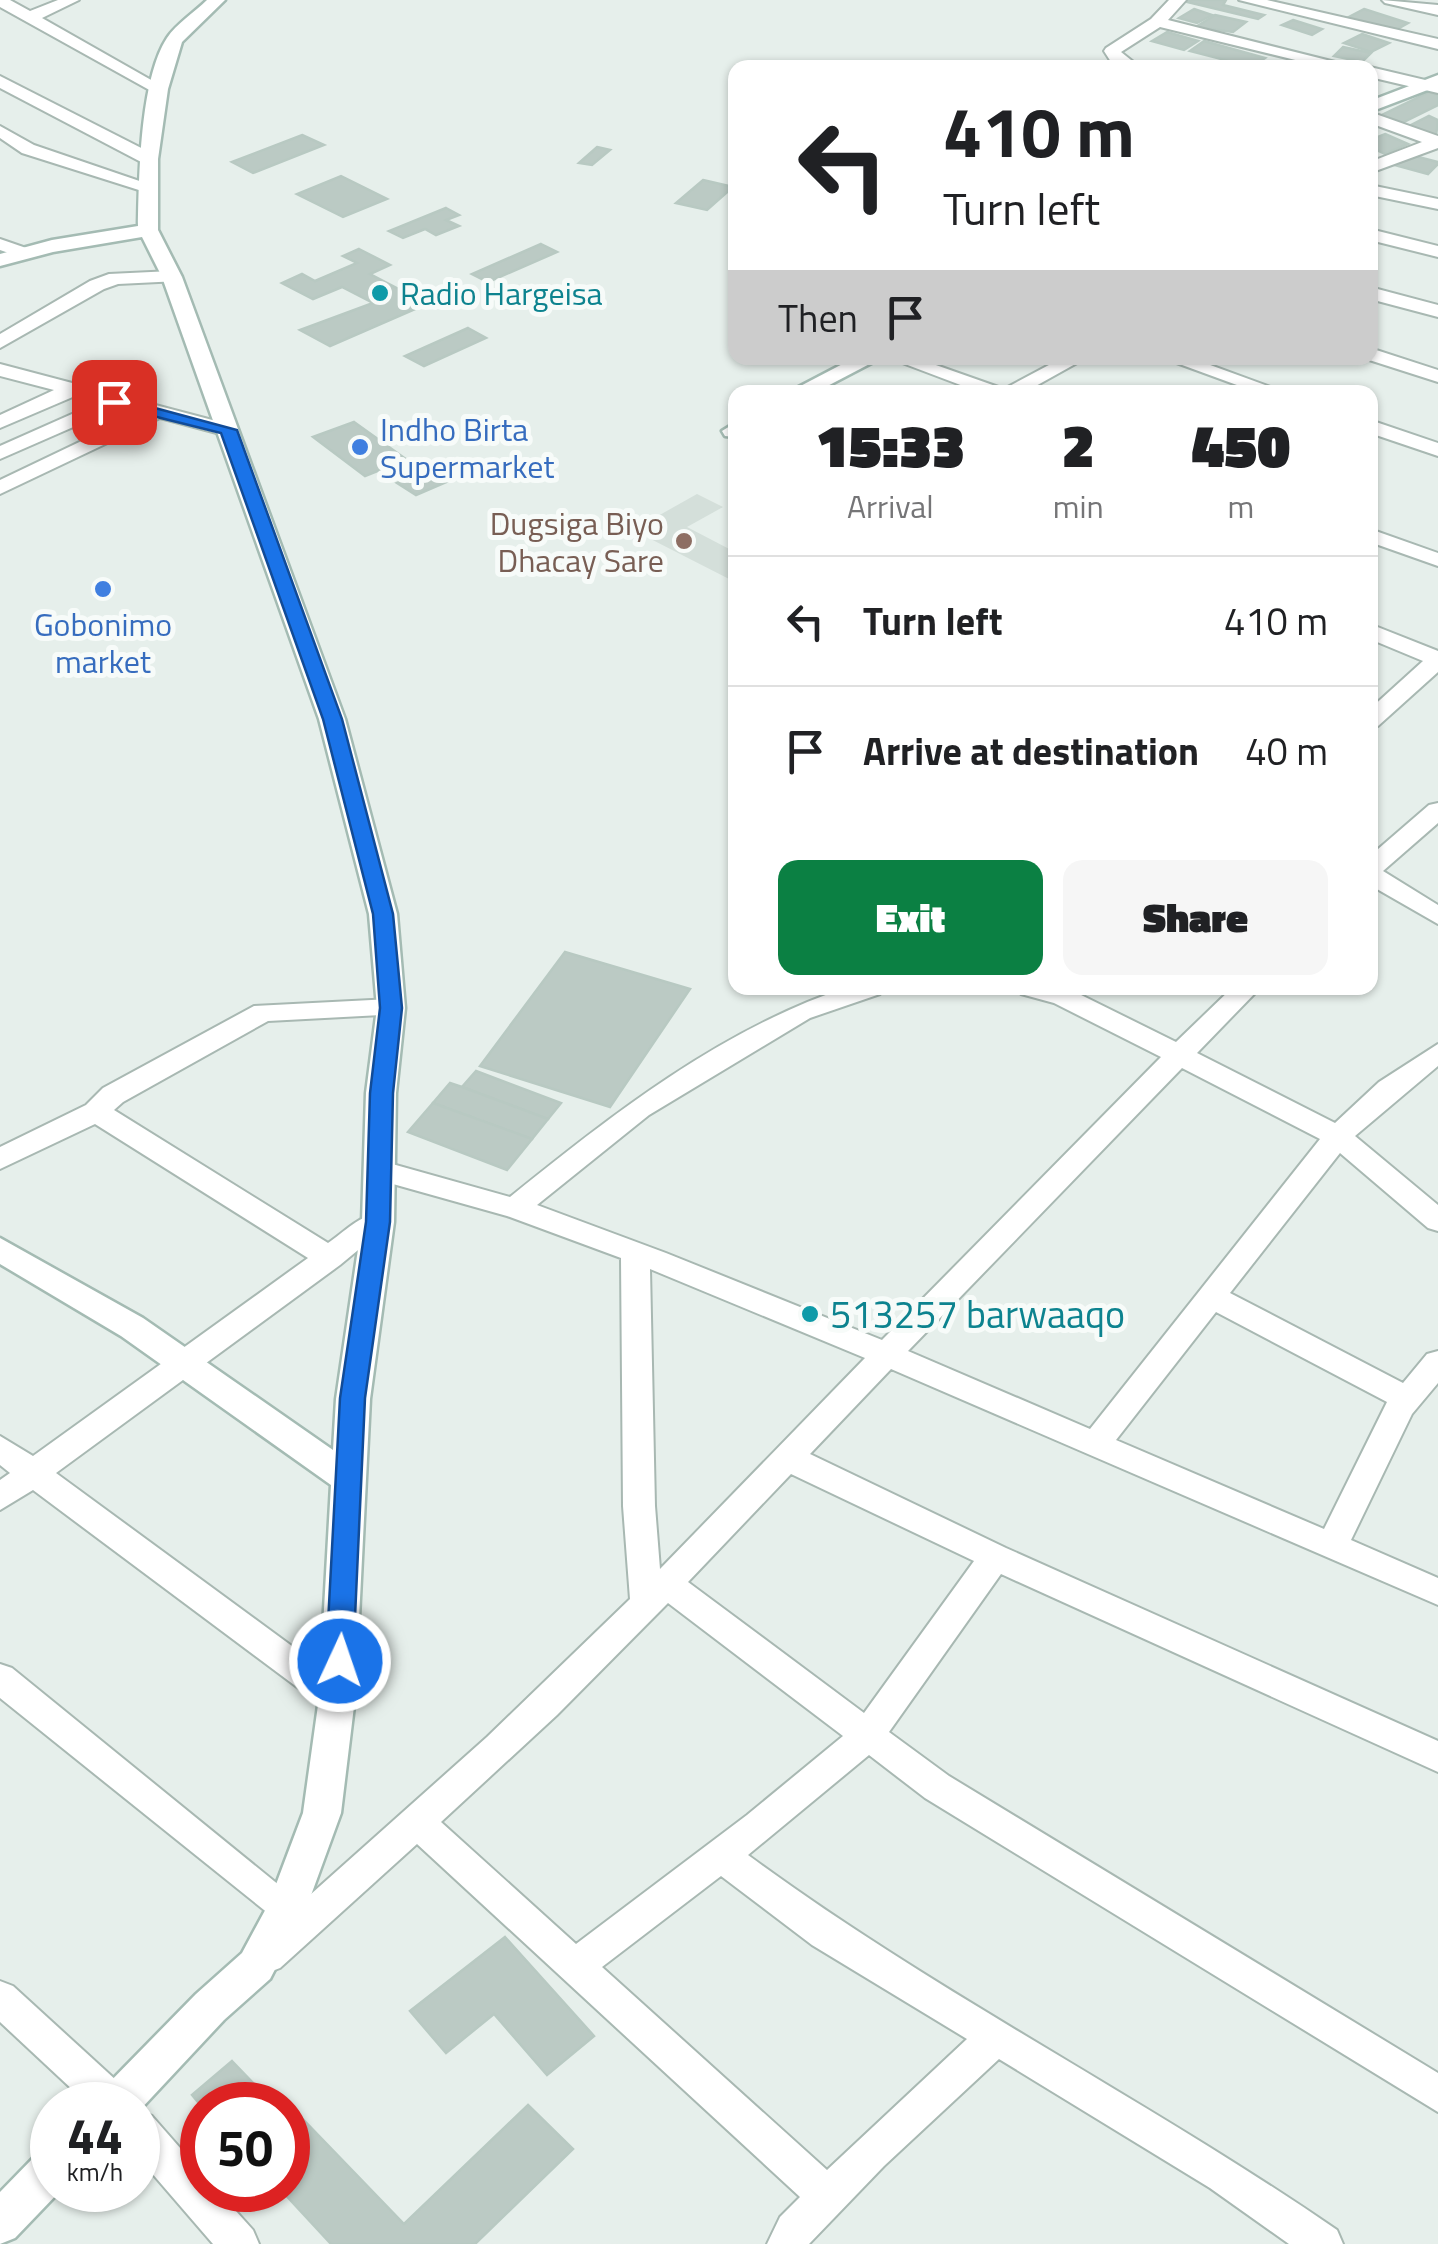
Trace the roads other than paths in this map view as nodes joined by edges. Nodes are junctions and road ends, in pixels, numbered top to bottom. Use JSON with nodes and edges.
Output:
{"nodes":[{"id":1,"x":71,"y":0,"type":"edge"},
{"id":2,"x":216,"y":0,"type":"edge"},
{"id":3,"x":1178,"y":0,"type":"edge"},
{"id":4,"x":1248,"y":0,"type":"edge"},
{"id":5,"x":1390,"y":0,"type":"edge"},
{"id":6,"x":0,"y":1,"type":"edge"},
{"id":7,"x":1438,"y":10,"type":"edge"},
{"id":8,"x":24,"y":13,"type":"junction"},
{"id":9,"x":0,"y":15,"type":"edge"},
{"id":10,"x":1157,"y":22,"type":"junction"},
{"id":11,"x":1438,"y":44,"type":"edge"},
{"id":12,"x":1118,"y":60,"type":"edge"},
{"id":13,"x":1317,"y":60,"type":"edge"},
{"id":14,"x":1378,"y":74,"type":"edge"},
{"id":15,"x":0,"y":81,"type":"edge"},
{"id":16,"x":1434,"y":84,"type":"edge"},
{"id":17,"x":159,"y":89,"type":"junction"},
{"id":18,"x":38,"y":101,"type":"junction"},
{"id":19,"x":1378,"y":104,"type":"edge"},
{"id":20,"x":19,"y":108,"type":"dead end"},
{"id":21,"x":1378,"y":120,"type":"edge"},
{"id":22,"x":0,"y":131,"type":"edge"},
{"id":23,"x":1438,"y":142,"type":"edge"},
{"id":24,"x":28,"y":149,"type":"junction"},
{"id":25,"x":0,"y":156,"type":"edge"},
{"id":26,"x":1378,"y":165,"type":"edge"},
{"id":27,"x":148,"y":173,"type":"junction"},
{"id":28,"x":1378,"y":192,"type":"edge"},
{"id":29,"x":1438,"y":204,"type":"edge"},
{"id":30,"x":148,"y":230,"type":"junction"},
{"id":31,"x":1378,"y":236,"type":"edge"},
{"id":32,"x":0,"y":244,"type":"edge"},
{"id":33,"x":23,"y":252,"type":"junction"},
{"id":34,"x":1438,"y":252,"type":"edge"},
{"id":35,"x":0,"y":260,"type":"edge"},
{"id":36,"x":172,"y":277,"type":"junction"},
{"id":37,"x":1378,"y":294,"type":"edge"},
{"id":38,"x":1438,"y":311,"type":"edge"},
{"id":39,"x":0,"y":342,"type":"edge"},
{"id":40,"x":1378,"y":357,"type":"edge"},
{"id":41,"x":856,"y":365,"type":"edge"},
{"id":42,"x":919,"y":365,"type":"edge"},
{"id":43,"x":1060,"y":365,"type":"edge"},
{"id":44,"x":1195,"y":365,"type":"edge"},
{"id":45,"x":0,"y":370,"type":"edge"},
{"id":46,"x":1438,"y":376,"type":"edge"},
{"id":47,"x":28,"y":377,"type":"junction"},
{"id":48,"x":814,"y":385,"type":"edge"},
{"id":49,"x":976,"y":385,"type":"edge"},
{"id":50,"x":1012,"y":385,"type":"edge"},
{"id":51,"x":1253,"y":385,"type":"edge"},
{"id":52,"x":0,"y":390,"type":"edge"},
{"id":53,"x":71,"y":390,"type":"junction"},
{"id":54,"x":114,"y":402,"type":"junction"},
{"id":55,"x":157,"y":412,"type":"junction"},
{"id":56,"x":0,"y":422,"type":"edge"},
{"id":57,"x":1378,"y":429,"type":"edge"},
{"id":58,"x":228,"y":430,"type":"junction"},
{"id":59,"x":1438,"y":450,"type":"edge"},
{"id":60,"x":0,"y":453,"type":"edge"},
{"id":61,"x":0,"y":462,"type":"edge"},
{"id":62,"x":24,"y":476,"type":"junction"},
{"id":63,"x":0,"y":488,"type":"edge"},
{"id":64,"x":1378,"y":537,"type":"edge"},
{"id":65,"x":1438,"y":560,"type":"edge"},
{"id":66,"x":1378,"y":635,"type":"edge"},
{"id":67,"x":1435,"y":667,"type":"edge"},
{"id":68,"x":1378,"y":714,"type":"edge"},
{"id":69,"x":1438,"y":810,"type":"edge"},
{"id":70,"x":1378,"y":864,"type":"edge"},
{"id":71,"x":1378,"y":876,"type":"edge"},
{"id":72,"x":1438,"y":916,"type":"edge"},
{"id":73,"x":851,"y":995,"type":"edge"},
{"id":74,"x":1072,"y":995,"type":"edge"},
{"id":75,"x":1239,"y":995,"type":"edge"},
{"id":76,"x":391,"y":1008,"type":"junction"},
{"id":77,"x":1438,"y":1053,"type":"edge"},
{"id":78,"x":1178,"y":1054,"type":"junction"},
{"id":79,"x":96,"y":1112,"type":"junction"},
{"id":80,"x":1338,"y":1136,"type":"junction"},
{"id":81,"x":0,"y":1159,"type":"edge"},
{"id":82,"x":378,"y":1170,"type":"junction"},
{"id":83,"x":516,"y":1208,"type":"junction"},
{"id":84,"x":1438,"y":1221,"type":"edge"},
{"id":85,"x":378,"y":1222,"type":"junction"},
{"id":86,"x":0,"y":1249,"type":"edge"},
{"id":87,"x":635,"y":1252,"type":"junction"},
{"id":88,"x":330,"y":1258,"type":"junction"},
{"id":89,"x":1211,"y":1296,"type":"junction"},
{"id":90,"x":888,"y":1355,"type":"junction"},
{"id":91,"x":1438,"y":1362,"type":"edge"},
{"id":92,"x":185,"y":1364,"type":"junction"},
{"id":93,"x":1408,"y":1398,"type":"junction"},
{"id":94,"x":1095,"y":1444,"type":"junction"},
{"id":95,"x":0,"y":1448,"type":"edge"},
{"id":96,"x":786,"y":1456,"type":"junction"},
{"id":97,"x":34,"y":1472,"type":"junction"},
{"id":98,"x":350,"y":1480,"type":"junction"},
{"id":99,"x":0,"y":1498,"type":"edge"},
{"id":100,"x":1331,"y":1548,"type":"junction"},
{"id":101,"x":995,"y":1556,"type":"junction"},
{"id":102,"x":1438,"y":1592,"type":"edge"},
{"id":103,"x":656,"y":1593,"type":"junction"},
{"id":104,"x":0,"y":1678,"type":"edge"},
{"id":105,"x":338,"y":1698,"type":"junction"},
{"id":106,"x":867,"y":1736,"type":"junction"},
{"id":107,"x":1438,"y":1758,"type":"edge"},
{"id":108,"x":416,"y":1822,"type":"junction"},
{"id":109,"x":719,"y":1854,"type":"junction"},
{"id":110,"x":286,"y":1909,"type":"junction"},
{"id":111,"x":256,"y":1966,"type":"junction"},
{"id":112,"x":575,"y":1966,"type":"junction"},
{"id":113,"x":0,"y":1998,"type":"edge"},
{"id":114,"x":996,"y":2037,"type":"junction"},
{"id":115,"x":91,"y":2082,"type":"edge"},
{"id":116,"x":138,"y":2082,"type":"edge"},
{"id":117,"x":1438,"y":2094,"type":"edge"},
{"id":118,"x":160,"y":2155,"type":"edge"},
{"id":119,"x":30,"y":2192,"type":"edge"},
{"id":120,"x":828,"y":2196,"type":"junction"},
{"id":121,"x":0,"y":2223,"type":"edge"},
{"id":122,"x":239,"y":2244,"type":"edge"},
{"id":123,"x":787,"y":2244,"type":"edge"},
{"id":124,"x":1323,"y":2244,"type":"edge"}],
"edges":[{"from":1,"to":8,"type":"street"},
{"from":2,"to":17,"type":"main road"},
{"from":3,"to":10,"type":"street"},
{"from":4,"to":11,"type":"street"},
{"from":5,"to":7,"type":"street"},
{"from":6,"to":8,"type":"street"},
{"from":8,"to":9,"type":"street"},
{"from":8,"to":17,"type":"street"},
{"from":10,"to":12,"type":"street"},
{"from":10,"to":13,"type":"street"},
{"from":14,"to":16,"type":"street"},
{"from":15,"to":18,"type":"street"},
{"from":16,"to":19,"type":"main road"},
{"from":17,"to":27,"type":"main road"},
{"from":18,"to":20,"type":"street"},
{"from":18,"to":27,"type":"street"},
{"from":21,"to":23,"type":"street"},
{"from":22,"to":24,"type":"street"},
{"from":23,"to":26,"type":"street"},
{"from":24,"to":25,"type":"street"},
{"from":24,"to":27,"type":"street"},
{"from":27,"to":30,"type":"main road"},
{"from":28,"to":29,"type":"street"},
{"from":30,"to":33,"type":"main road"},
{"from":30,"to":36,"type":"main road"},
{"from":31,"to":34,"type":"street"},
{"from":32,"to":33,"type":"street"},
{"from":33,"to":35,"type":"main road"},
{"from":36,"to":39,"type":"street"},
{"from":36,"to":58,"type":"main road"},
{"from":37,"to":38,"type":"street"},
{"from":40,"to":46,"type":"street"},
{"from":41,"to":48,"type":"main road"},
{"from":42,"to":49,"type":"street"},
{"from":43,"to":50,"type":"street"},
{"from":44,"to":51,"type":"street"},
{"from":45,"to":47,"type":"street"},
{"from":47,"to":52,"type":"street"},
{"from":47,"to":53,"type":"street"},
{"from":53,"to":54,"type":"street"},
{"from":53,"to":56,"type":"street"},
{"from":54,"to":55,"type":"street"},
{"from":54,"to":60,"type":"street"},
{"from":55,"to":58,"type":"street"},
{"from":55,"to":62,"type":"street"},
{"from":57,"to":59,"type":"street"},
{"from":58,"to":76,"type":"main road"},
{"from":61,"to":62,"type":"street"},
{"from":62,"to":63,"type":"street"},
{"from":64,"to":65,"type":"street"},
{"from":66,"to":67,"type":"street"},
{"from":67,"to":68,"type":"street"},
{"from":69,"to":70,"type":"street"},
{"from":71,"to":72,"type":"street"},
{"from":73,"to":83,"type":"street"},
{"from":74,"to":78,"type":"street"},
{"from":75,"to":78,"type":"street"},
{"from":76,"to":79,"type":"street"},
{"from":76,"to":82,"type":"main road"},
{"from":77,"to":80,"type":"street"},
{"from":78,"to":80,"type":"street"},
{"from":78,"to":90,"type":"street"},
{"from":79,"to":81,"type":"street"},
{"from":79,"to":88,"type":"street"},
{"from":80,"to":84,"type":"street"},
{"from":80,"to":89,"type":"street"},
{"from":82,"to":83,"type":"street"},
{"from":82,"to":85,"type":"main road"},
{"from":83,"to":87,"type":"street"},
{"from":85,"to":88,"type":"street"},
{"from":85,"to":98,"type":"main road"},
{"from":86,"to":92,"type":"main road"},
{"from":87,"to":90,"type":"street"},
{"from":87,"to":103,"type":"street"},
{"from":88,"to":92,"type":"street"},
{"from":89,"to":93,"type":"street"},
{"from":89,"to":94,"type":"street"},
{"from":90,"to":94,"type":"street"},
{"from":90,"to":96,"type":"street"},
{"from":91,"to":93,"type":"street"},
{"from":92,"to":97,"type":"street"},
{"from":92,"to":98,"type":"main road"},
{"from":93,"to":100,"type":"street"},
{"from":94,"to":100,"type":"street"},
{"from":95,"to":97,"type":"street"},
{"from":96,"to":101,"type":"street"},
{"from":96,"to":103,"type":"street"},
{"from":97,"to":99,"type":"street"},
{"from":97,"to":105,"type":"street"},
{"from":98,"to":105,"type":"main road"},
{"from":100,"to":102,"type":"street"},
{"from":101,"to":106,"type":"street"},
{"from":101,"to":107,"type":"street"},
{"from":103,"to":106,"type":"street"},
{"from":103,"to":108,"type":"street"},
{"from":104,"to":110,"type":"street"},
{"from":105,"to":110,"type":"main road"},
{"from":106,"to":109,"type":"street"},
{"from":106,"to":117,"type":"street"},
{"from":108,"to":111,"type":"street"},
{"from":108,"to":112,"type":"street"},
{"from":109,"to":112,"type":"street"},
{"from":109,"to":114,"type":"street"},
{"from":110,"to":111,"type":"main road"},
{"from":111,"to":116,"type":"main road"},
{"from":112,"to":120,"type":"street"},
{"from":113,"to":115,"type":"street"},
{"from":114,"to":120,"type":"street"},
{"from":114,"to":124,"type":"street"},
{"from":118,"to":122,"type":"street"},
{"from":119,"to":121,"type":"main road"},
{"from":120,"to":123,"type":"street"}]}
